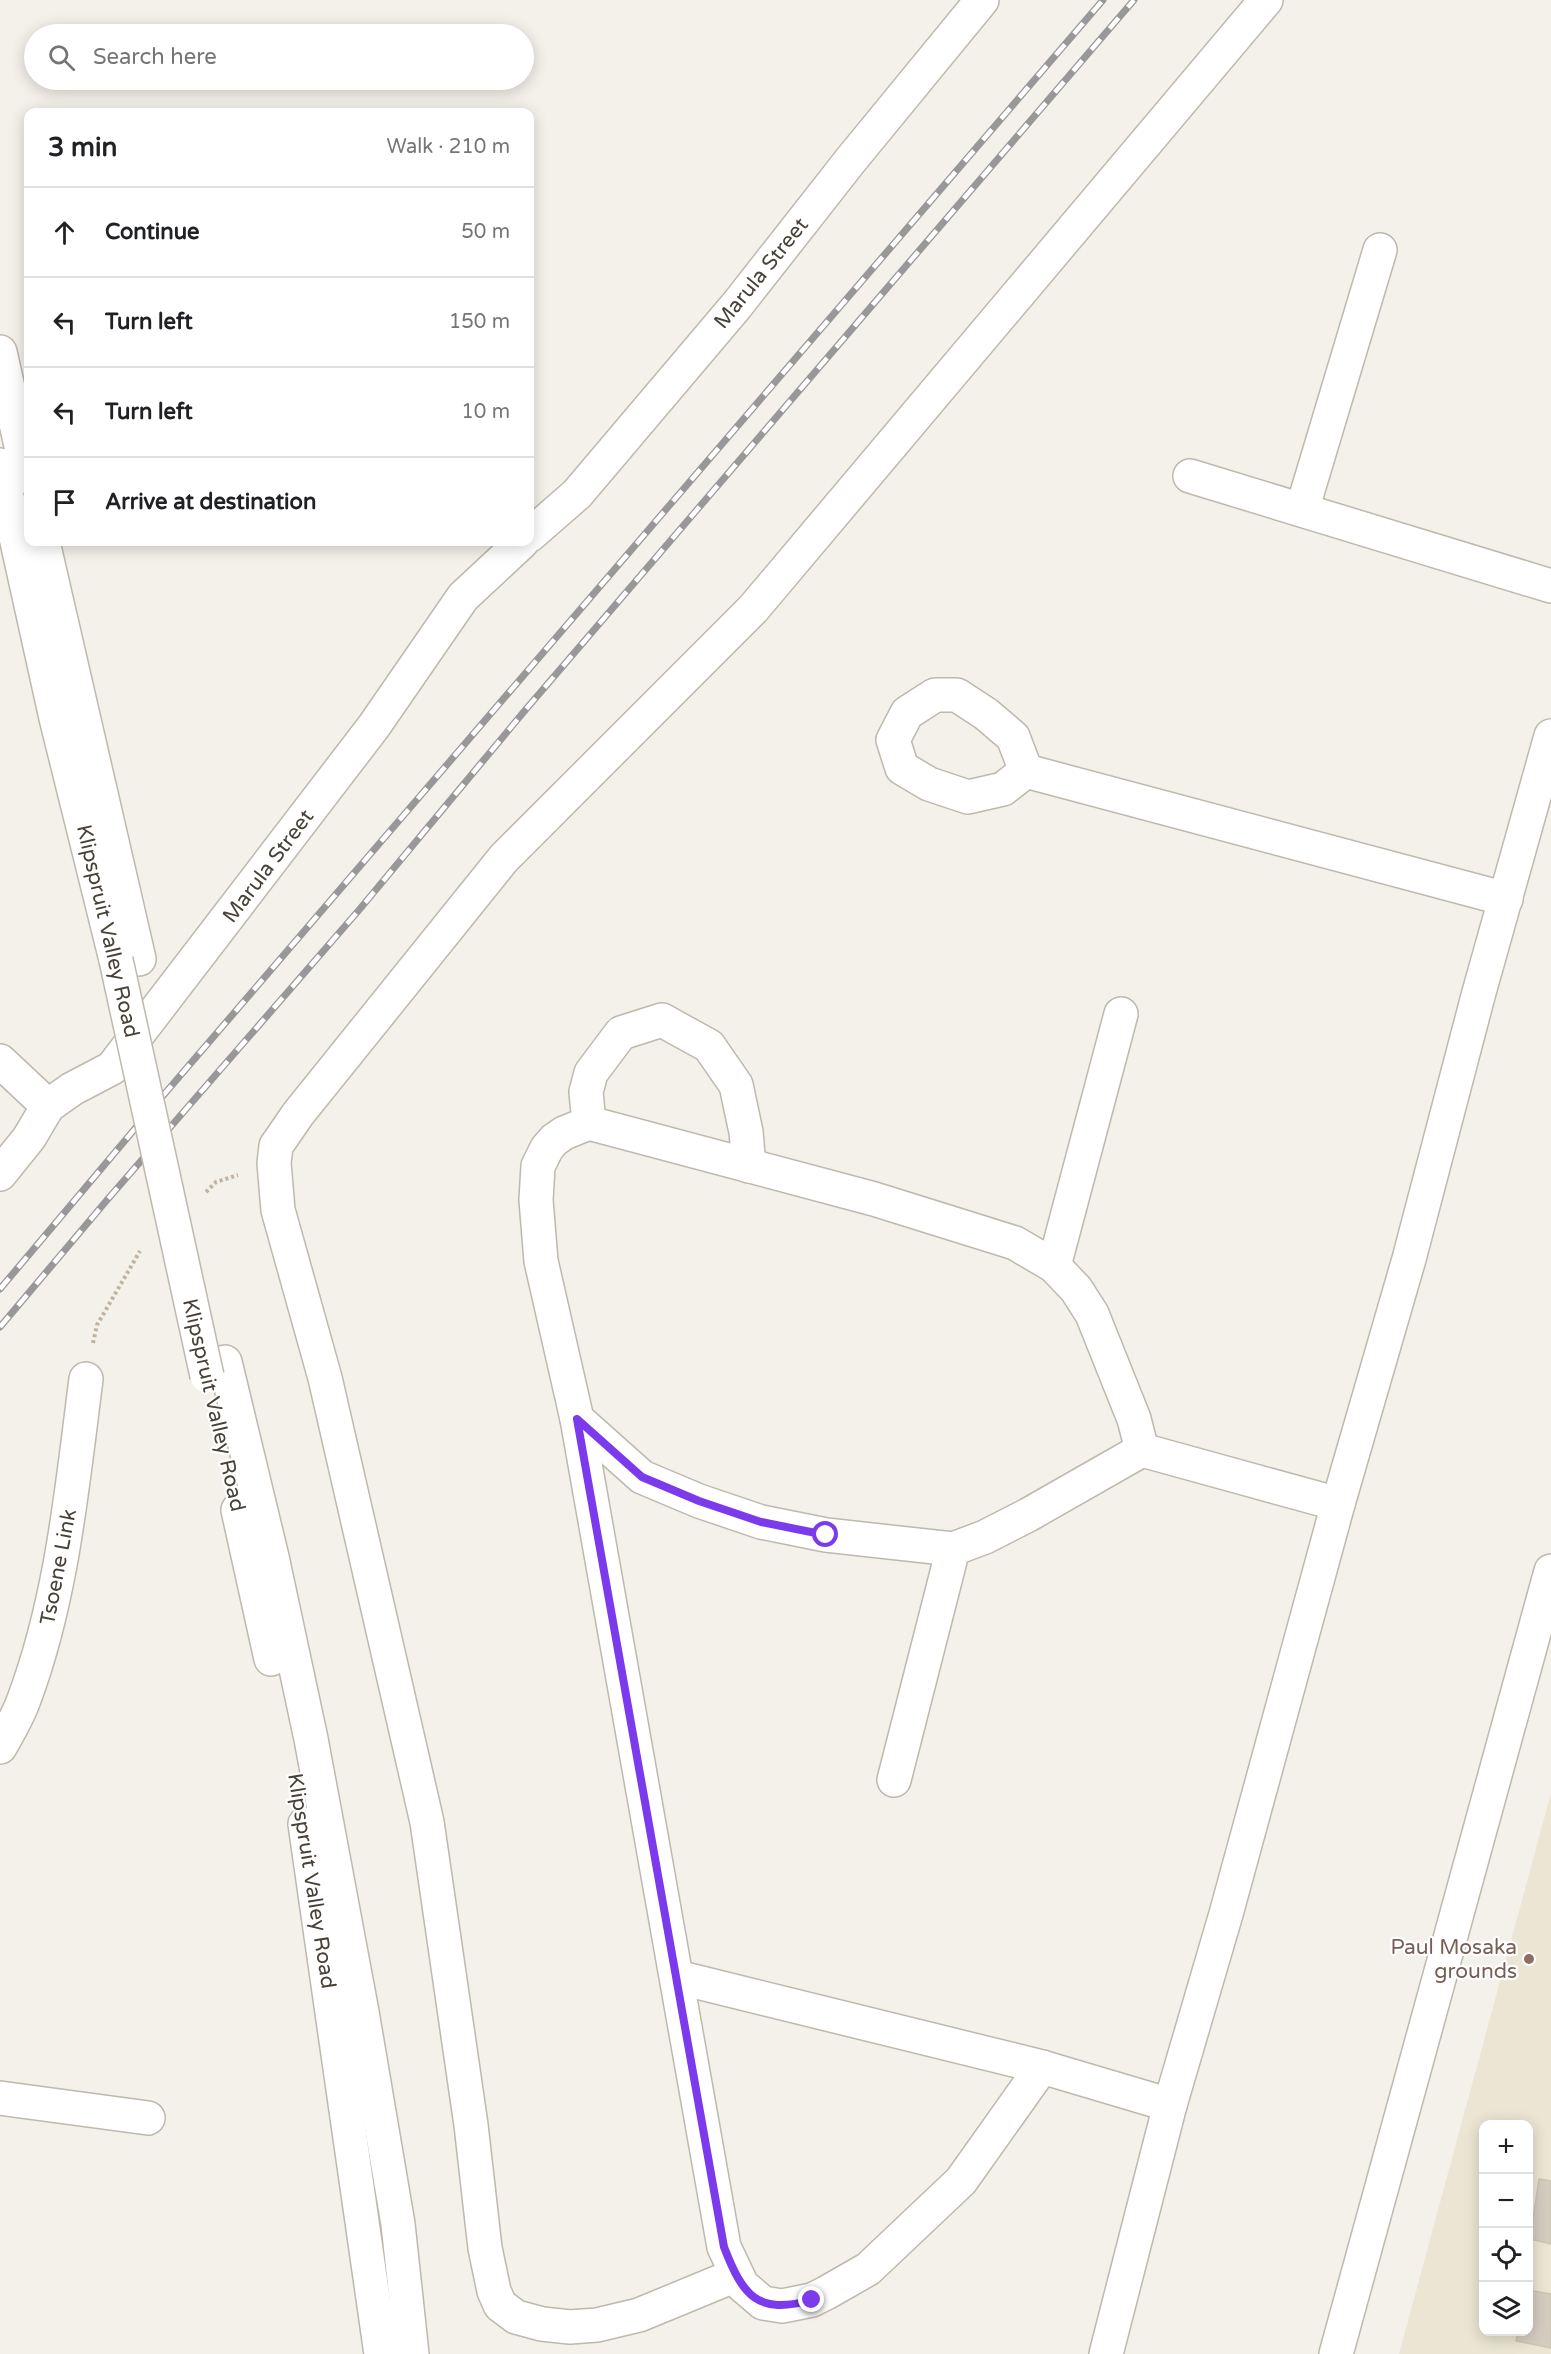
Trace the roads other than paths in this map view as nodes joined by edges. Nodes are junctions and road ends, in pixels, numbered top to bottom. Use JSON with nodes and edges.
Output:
{"nodes":[{"id":1,"x":982,"y":0,"type":"edge"},
{"id":2,"x":1266,"y":0,"type":"edge"},
{"id":3,"x":1380,"y":250,"type":"dead end"},
{"id":4,"x":0,"y":352,"type":"edge"},
{"id":5,"x":24,"y":459,"type":"edge"},
{"id":6,"x":0,"y":465,"type":"edge"},
{"id":7,"x":1190,"y":476,"type":"dead end"},
{"id":8,"x":1302,"y":510,"type":"junction"},
{"id":9,"x":534,"y":532,"type":"edge"},
{"id":10,"x":44,"y":546,"type":"edge"},
{"id":11,"x":518,"y":546,"type":"edge"},
{"id":12,"x":1551,"y":586,"type":"edge"},
{"id":13,"x":1551,"y":736,"type":"edge"},
{"id":14,"x":1026,"y":771,"type":"dead end"},
{"id":15,"x":1506,"y":899,"type":"junction"},
{"id":16,"x":127,"y":959,"type":"junction"},
{"id":17,"x":1120,"y":1014,"type":"dead end"},
{"id":18,"x":0,"y":1061,"type":"edge"},
{"id":19,"x":48,"y":1106,"type":"junction"},
{"id":20,"x":589,"y":1123,"type":"junction"},
{"id":21,"x":749,"y":1166,"type":"junction"},
{"id":22,"x":0,"y":1174,"type":"edge"},
{"id":23,"x":1054,"y":1266,"type":"junction"},
{"id":24,"x":216,"y":1369,"type":"junction"},
{"id":25,"x":86,"y":1378,"type":"dead end"},
{"id":26,"x":577,"y":1419,"type":"junction"},
{"id":27,"x":1142,"y":1450,"type":"junction"},
{"id":28,"x":1338,"y":1504,"type":"junction"},
{"id":29,"x":953,"y":1549,"type":"junction"},
{"id":30,"x":1551,"y":1571,"type":"edge"},
{"id":31,"x":0,"y":1748,"type":"edge"},
{"id":32,"x":894,"y":1780,"type":"dead end"},
{"id":33,"x":676,"y":1977,"type":"junction"},
{"id":34,"x":1042,"y":2067,"type":"junction"},
{"id":35,"x":0,"y":2098,"type":"edge"},
{"id":36,"x":1170,"y":2105,"type":"junction"},
{"id":37,"x":148,"y":2118,"type":"dead end"},
{"id":38,"x":736,"y":2275,"type":"junction"},
{"id":39,"x":381,"y":2354,"type":"edge"},
{"id":40,"x":412,"y":2354,"type":"edge"},
{"id":41,"x":1106,"y":2354,"type":"edge"},
{"id":42,"x":1336,"y":2354,"type":"edge"}],
"edges":[{"from":1,"to":9,"type":"street","name":"Marula Street"},
{"from":2,"to":38,"type":"street"},
{"from":3,"to":8,"type":"street"},
{"from":4,"to":5,"type":"street"},
{"from":6,"to":16,"type":"street","name":"Klipspruit Valley Road"},
{"from":7,"to":8,"type":"street"},
{"from":8,"to":12,"type":"street"},
{"from":10,"to":16,"type":"street","name":"Klipspruit Valley Road"},
{"from":11,"to":19,"type":"street","name":"Marula Street"},
{"from":13,"to":15,"type":"street"},
{"from":14,"to":15,"type":"street"},
{"from":15,"to":28,"type":"street"},
{"from":16,"to":24,"type":"street","name":"Klipspruit Valley Road","bridge":true},
{"from":17,"to":23,"type":"street"},
{"from":18,"to":19,"type":"street"},
{"from":19,"to":22,"type":"street","name":"Marula Street"},
{"from":20,"to":21,"type":"street"},
{"from":20,"to":21,"type":"street"},
{"from":20,"to":26,"type":"street"},
{"from":21,"to":23,"type":"street"},
{"from":23,"to":27,"type":"street"},
{"from":24,"to":39,"type":"street","name":"Klipspruit Valley Road"},
{"from":24,"to":40,"type":"street","name":"Klipspruit Valley Road"},
{"from":25,"to":31,"type":"street","name":"Tsoene Link"},
{"from":26,"to":29,"type":"street"},
{"from":26,"to":33,"type":"street"},
{"from":27,"to":28,"type":"street"},
{"from":27,"to":29,"type":"street"},
{"from":28,"to":36,"type":"street"},
{"from":29,"to":32,"type":"street"},
{"from":30,"to":42,"type":"street"},
{"from":33,"to":34,"type":"street"},
{"from":33,"to":38,"type":"street"},
{"from":34,"to":36,"type":"street"},
{"from":34,"to":38,"type":"street"},
{"from":35,"to":37,"type":"street"},
{"from":36,"to":41,"type":"street"}]}
